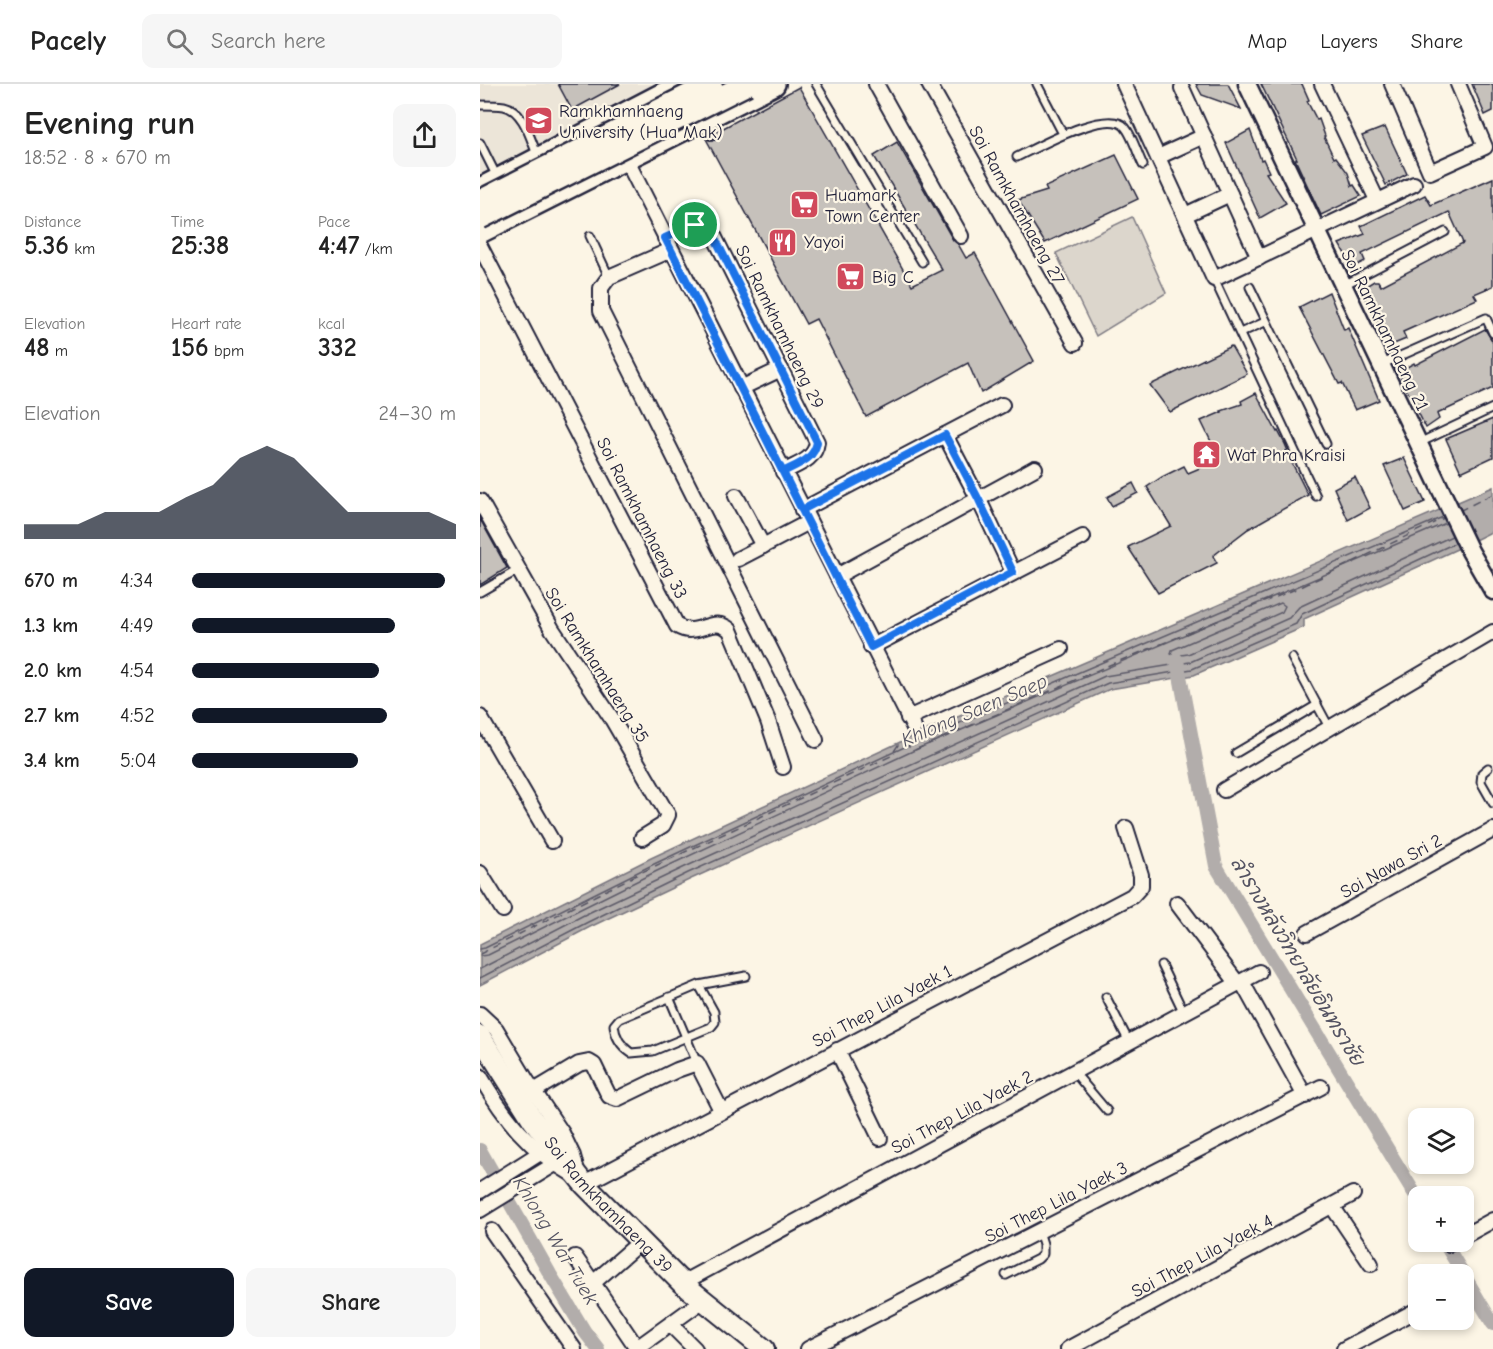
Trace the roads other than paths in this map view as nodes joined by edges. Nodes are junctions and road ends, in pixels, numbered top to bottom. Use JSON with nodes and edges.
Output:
{"nodes":[{"id":1,"x":711,"y":84,"type":"edge"},
{"id":2,"x":747,"y":84,"type":"edge"},
{"id":3,"x":774,"y":84,"type":"edge"},
{"id":4,"x":816,"y":84,"type":"edge"},
{"id":5,"x":876,"y":84,"type":"edge"},
{"id":6,"x":929,"y":84,"type":"edge"},
{"id":7,"x":1037,"y":84,"type":"edge"},
{"id":8,"x":1124,"y":84,"type":"edge"},
{"id":9,"x":1247,"y":84,"type":"edge"},
{"id":10,"x":1322,"y":84,"type":"edge"},
{"id":11,"x":1392,"y":84,"type":"edge"},
{"id":12,"x":1458,"y":84,"type":"edge"},
{"id":13,"x":673,"y":86,"type":"edge"},
{"id":14,"x":1182,"y":88,"type":"dead end"},
{"id":15,"x":480,"y":105,"type":"edge"},
{"id":16,"x":706,"y":128,"type":"junction"},
{"id":17,"x":1063,"y":135,"type":"junction"},
{"id":18,"x":1204,"y":136,"type":"junction"},
{"id":19,"x":480,"y":143,"type":"edge"},
{"id":20,"x":1017,"y":157,"type":"dead end"},
{"id":21,"x":1158,"y":157,"type":"junction"},
{"id":22,"x":539,"y":159,"type":"junction"},
{"id":23,"x":626,"y":159,"type":"junction"},
{"id":24,"x":1143,"y":165,"type":"dead end"},
{"id":25,"x":489,"y":184,"type":"edge"},
{"id":26,"x":1413,"y":184,"type":"dead end"},
{"id":27,"x":1230,"y":194,"type":"junction"},
{"id":28,"x":1377,"y":200,"type":"junction"},
{"id":29,"x":480,"y":201,"type":"edge"},
{"id":30,"x":1185,"y":215,"type":"junction"},
{"id":31,"x":480,"y":218,"type":"edge"},
{"id":32,"x":1315,"y":230,"type":"junction"},
{"id":33,"x":480,"y":232,"type":"edge"},
{"id":34,"x":1445,"y":232,"type":"dead end"},
{"id":35,"x":590,"y":236,"type":"dead end"},
{"id":36,"x":961,"y":236,"type":"dead end"},
{"id":37,"x":668,"y":244,"type":"junction"},
{"id":38,"x":480,"y":246,"type":"edge"},
{"id":39,"x":1259,"y":258,"type":"junction"},
{"id":40,"x":922,"y":262,"type":"dead end"},
{"id":41,"x":609,"y":277,"type":"junction"},
{"id":42,"x":1215,"y":279,"type":"junction"},
{"id":43,"x":1250,"y":286,"type":"dead end"},
{"id":44,"x":1342,"y":286,"type":"junction"},
{"id":45,"x":1266,"y":322,"type":"junction"},
{"id":46,"x":1240,"y":333,"type":"junction"},
{"id":47,"x":1493,"y":333,"type":"edge"},
{"id":48,"x":1075,"y":343,"type":"dead end"},
{"id":49,"x":1380,"y":365,"type":"junction"},
{"id":50,"x":781,"y":369,"type":"junction"},
{"id":51,"x":741,"y":388,"type":"junction"},
{"id":52,"x":1002,"y":405,"type":"dead end"},
{"id":53,"x":1493,"y":408,"type":"edge"},
{"id":54,"x":945,"y":435,"type":"junction"},
{"id":55,"x":1418,"y":443,"type":"junction"},
{"id":56,"x":1326,"y":444,"type":"dead end"},
{"id":57,"x":1035,"y":468,"type":"dead end"},
{"id":58,"x":783,"y":472,"type":"junction"},
{"id":59,"x":736,"y":496,"type":"dead end"},
{"id":60,"x":1316,"y":496,"type":"dead end"},
{"id":61,"x":979,"y":500,"type":"junction"},
{"id":62,"x":480,"y":501,"type":"edge"},
{"id":63,"x":806,"y":516,"type":"junction"},
{"id":64,"x":1083,"y":537,"type":"dead end"},
{"id":65,"x":763,"y":546,"type":"junction"},
{"id":66,"x":738,"y":559,"type":"dead end"},
{"id":67,"x":518,"y":570,"type":"junction"},
{"id":68,"x":1013,"y":572,"type":"junction"},
{"id":69,"x":837,"y":576,"type":"junction"},
{"id":70,"x":1493,"y":591,"type":"edge"},
{"id":71,"x":480,"y":592,"type":"edge"},
{"id":72,"x":1493,"y":632,"type":"edge"},
{"id":73,"x":871,"y":647,"type":"junction"},
{"id":74,"x":1061,"y":649,"type":"dead end"},
{"id":75,"x":1292,"y":658,"type":"dead end"},
{"id":76,"x":1317,"y":705,"type":"junction"},
{"id":77,"x":480,"y":717,"type":"edge"},
{"id":78,"x":1330,"y":729,"type":"junction"},
{"id":79,"x":816,"y":740,"type":"dead end"},
{"id":80,"x":1236,"y":753,"type":"dead end"},
{"id":81,"x":783,"y":767,"type":"dead end"},
{"id":82,"x":1488,"y":768,"type":"dead end"},
{"id":83,"x":1224,"y":790,"type":"dead end"},
{"id":84,"x":1493,"y":803,"type":"edge"},
{"id":85,"x":1126,"y":828,"type":"dead end"},
{"id":86,"x":1493,"y":830,"type":"edge"},
{"id":87,"x":642,"y":838,"type":"dead end"},
{"id":88,"x":552,"y":841,"type":"dead end"},
{"id":89,"x":480,"y":873,"type":"edge"},
{"id":90,"x":1177,"y":903,"type":"dead end"},
{"id":91,"x":503,"y":910,"type":"dead end"},
{"id":92,"x":1307,"y":933,"type":"dead end"},
{"id":93,"x":1161,"y":965,"type":"dead end"},
{"id":94,"x":1259,"y":972,"type":"dead end"},
{"id":95,"x":746,"y":976,"type":"dead end"},
{"id":96,"x":1240,"y":983,"type":"junction"},
{"id":97,"x":699,"y":985,"type":"junction"},
{"id":98,"x":669,"y":997,"type":"junction"},
{"id":99,"x":1106,"y":997,"type":"dead end"},
{"id":100,"x":1184,"y":1013,"type":"junction"},
{"id":101,"x":480,"y":1014,"type":"edge"},
{"id":102,"x":480,"y":1036,"type":"edge"},
{"id":103,"x":686,"y":1038,"type":"junction"},
{"id":104,"x":1129,"y":1042,"type":"junction"},
{"id":105,"x":837,"y":1050,"type":"junction"},
{"id":106,"x":697,"y":1063,"type":"junction"},
{"id":107,"x":1074,"y":1072,"type":"junction"},
{"id":108,"x":480,"y":1076,"type":"edge"},
{"id":109,"x":1321,"y":1087,"type":"dead end"},
{"id":110,"x":534,"y":1091,"type":"junction"},
{"id":111,"x":1305,"y":1096,"type":"junction"},
{"id":112,"x":721,"y":1110,"type":"junction"},
{"id":113,"x":1107,"y":1111,"type":"dead end"},
{"id":114,"x":880,"y":1138,"type":"dead end"},
{"id":115,"x":540,"y":1153,"type":"junction"},
{"id":116,"x":555,"y":1164,"type":"junction"},
{"id":117,"x":581,"y":1181,"type":"junction"},
{"id":118,"x":482,"y":1189,"type":"edge"},
{"id":119,"x":1353,"y":1194,"type":"dead end"},
{"id":120,"x":1332,"y":1206,"type":"junction"},
{"id":121,"x":484,"y":1207,"type":"edge"},
{"id":122,"x":1493,"y":1220,"type":"edge"},
{"id":123,"x":1474,"y":1230,"type":"edge"},
{"id":124,"x":492,"y":1231,"type":"dead end"},
{"id":125,"x":1039,"y":1231,"type":"junction"},
{"id":126,"x":640,"y":1242,"type":"junction"},
{"id":127,"x":575,"y":1257,"type":"dead end"},
{"id":128,"x":1371,"y":1264,"type":"dead end"},
{"id":129,"x":1006,"y":1275,"type":"dead end"},
{"id":130,"x":593,"y":1282,"type":"junction"},
{"id":131,"x":682,"y":1283,"type":"junction"},
{"id":132,"x":702,"y":1301,"type":"junction"},
{"id":133,"x":1408,"y":1315,"type":"edge"},
{"id":134,"x":671,"y":1324,"type":"junction"},
{"id":135,"x":574,"y":1349,"type":"edge"},
{"id":136,"x":695,"y":1349,"type":"edge"},
{"id":137,"x":764,"y":1349,"type":"edge"},
{"id":138,"x":808,"y":1349,"type":"edge"},
{"id":139,"x":1068,"y":1349,"type":"edge"},
{"id":140,"x":1344,"y":1349,"type":"edge"}],
"edges":[{"from":1,"to":29,"type":"main road","bridge":true},
{"from":2,"to":31,"type":"main road","bridge":true},
{"from":3,"to":16,"type":"main road"},
{"from":4,"to":40,"type":"lane"},
{"from":5,"to":36,"type":"street"},
{"from":6,"to":48,"type":"street","name":"Soi Ramkhamhaeng 27"},
{"from":7,"to":17,"type":"lane"},
{"from":8,"to":21,"type":"street"},
{"from":9,"to":32,"type":"street","name":"Soi Ramkhamhaeng 21"},
{"from":10,"to":28,"type":"street"},
{"from":11,"to":12,"type":"street"},
{"from":13,"to":16,"type":"main road"},
{"from":13,"to":22,"type":"main road"},
{"from":14,"to":18,"type":"street"},
{"from":15,"to":22,"type":"lane"},
{"from":16,"to":23,"type":"main road"},
{"from":17,"to":20,"type":"lane"},
{"from":17,"to":24,"type":"lane"},
{"from":18,"to":21,"type":"street"},
{"from":18,"to":27,"type":"street"},
{"from":19,"to":25,"type":"lane"},
{"from":21,"to":30,"type":"street"},
{"from":22,"to":25,"type":"main road"},
{"from":23,"to":33,"type":"main road"},
{"from":23,"to":37,"type":"street"},
{"from":26,"to":28,"type":"street"},
{"from":27,"to":30,"type":"street"},
{"from":27,"to":39,"type":"street"},
{"from":28,"to":32,"type":"street"},
{"from":30,"to":42,"type":"street"},
{"from":32,"to":39,"type":"street"},
{"from":32,"to":44,"type":"street","name":"Soi Ramkhamhaeng 21"},
{"from":34,"to":44,"type":"lane"},
{"from":35,"to":41,"type":"lane"},
{"from":37,"to":41,"type":"street","name":"Soi Ramkhamhaeng 29"},
{"from":37,"to":50,"type":"street","name":"Soi Ramkhamhaeng 29"},
{"from":37,"to":51,"type":"street"},
{"from":38,"to":81,"type":"street","name":"Soi Ramkhamhaeng 33"},
{"from":39,"to":42,"type":"street"},
{"from":41,"to":79,"type":"street"},
{"from":42,"to":46,"type":"lane"},
{"from":43,"to":45,"type":"lane"},
{"from":44,"to":49,"type":"street","name":"Soi Ramkhamhaeng 21"},
{"from":45,"to":46,"type":"lane"},
{"from":45,"to":56,"type":"lane"},
{"from":46,"to":60,"type":"lane"},
{"from":47,"to":49,"type":"lane"},
{"from":49,"to":55,"type":"street","name":"Soi Ramkhamhaeng 21"},
{"from":50,"to":51,"type":"street"},
{"from":50,"to":58,"type":"street","name":"Soi Ramkhamhaeng 29"},
{"from":51,"to":58,"type":"street"},
{"from":52,"to":54,"type":"street"},
{"from":53,"to":55,"type":"lane"},
{"from":54,"to":61,"type":"street"},
{"from":54,"to":63,"type":"street"},
{"from":55,"to":70,"type":"street","name":"Soi Ramkhamhaeng 21"},
{"from":57,"to":61,"type":"street"},
{"from":58,"to":63,"type":"street"},
{"from":59,"to":65,"type":"street"},
{"from":61,"to":68,"type":"street"},
{"from":61,"to":69,"type":"street"},
{"from":62,"to":67,"type":"street","name":"Soi Ramkhamhaeng 35"},
{"from":63,"to":65,"type":"street"},
{"from":63,"to":69,"type":"street"},
{"from":64,"to":68,"type":"street"},
{"from":65,"to":66,"type":"street"},
{"from":67,"to":71,"type":"lane"},
{"from":67,"to":87,"type":"street","name":"Soi Ramkhamhaeng 35"},
{"from":68,"to":73,"type":"street"},
{"from":69,"to":73,"type":"street"},
{"from":72,"to":78,"type":"street"},
{"from":73,"to":74,"type":"street"},
{"from":75,"to":76,"type":"lane"},
{"from":76,"to":78,"type":"lane"},
{"from":76,"to":80,"type":"lane"},
{"from":77,"to":88,"type":"street"},
{"from":78,"to":83,"type":"street"},
{"from":82,"to":84,"type":"lane"},
{"from":85,"to":105,"type":"street","name":"Soi Thep Lila Yaek 1"},
{"from":86,"to":92,"type":"street","name":"Soi Nawa Sri 2"},
{"from":89,"to":91,"type":"street"},
{"from":90,"to":96,"type":"street"},
{"from":93,"to":100,"type":"lane"},
{"from":94,"to":96,"type":"street","name":"Soi Thep Lila Yaek 2"},
{"from":95,"to":97,"type":"lane"},
{"from":96,"to":100,"type":"street","name":"Soi Thep Lila Yaek 2"},
{"from":96,"to":111,"type":"street"},
{"from":97,"to":98,"type":"lane"},
{"from":97,"to":103,"type":"lane"},
{"from":98,"to":103,"type":"lane"},
{"from":98,"to":103,"type":"lane"},
{"from":99,"to":104,"type":"lane"},
{"from":100,"to":104,"type":"street","name":"Soi Thep Lila Yaek 2"},
{"from":101,"to":110,"type":"street"},
{"from":102,"to":117,"type":"main road","name":"Soi Ramkhamhaeng 39"},
{"from":103,"to":106,"type":"lane"},
{"from":104,"to":107,"type":"street","name":"Soi Thep Lila Yaek 2"},
{"from":105,"to":112,"type":"street","name":"Soi Thep Lila Yaek 1"},
{"from":105,"to":114,"type":"street"},
{"from":106,"to":110,"type":"street"},
{"from":106,"to":112,"type":"street"},
{"from":107,"to":113,"type":"lane"},
{"from":107,"to":131,"type":"street","name":"Soi Thep Lila Yaek 2"},
{"from":108,"to":115,"type":"street"},
{"from":109,"to":111,"type":"street","name":"Soi Thep Lila Yaek 3"},
{"from":110,"to":117,"type":"street"},
{"from":111,"to":125,"type":"street","name":"Soi Thep Lila Yaek 3"},
{"from":112,"to":117,"type":"street","name":"Soi Thep Lila Yaek 1"},
{"from":115,"to":116,"type":"street"},
{"from":115,"to":118,"type":"street"},
{"from":116,"to":117,"type":"street"},
{"from":116,"to":121,"type":"street"},
{"from":117,"to":126,"type":"main road","name":"Soi Ramkhamhaeng 39"},
{"from":119,"to":120,"type":"street","name":"Soi Thep Lila Yaek 4"},
{"from":120,"to":128,"type":"street"},
{"from":120,"to":139,"type":"street","name":"Soi Thep Lila Yaek 4"},
{"from":122,"to":123,"type":"street"},
{"from":124,"to":135,"type":"street"},
{"from":125,"to":129,"type":"lane"},
{"from":125,"to":138,"type":"street","name":"Soi Thep Lila Yaek 3"},
{"from":126,"to":130,"type":"street"},
{"from":126,"to":131,"type":"main road","name":"Soi Ramkhamhaeng 39"},
{"from":127,"to":130,"type":"street"},
{"from":130,"to":134,"type":"street"},
{"from":131,"to":132,"type":"main road","name":"Soi Ramkhamhaeng 39"},
{"from":132,"to":134,"type":"street"},
{"from":132,"to":137,"type":"main road","name":"Soi Ramkhamhaeng 39"},
{"from":133,"to":140,"type":"street"},
{"from":134,"to":136,"type":"street"}]}
